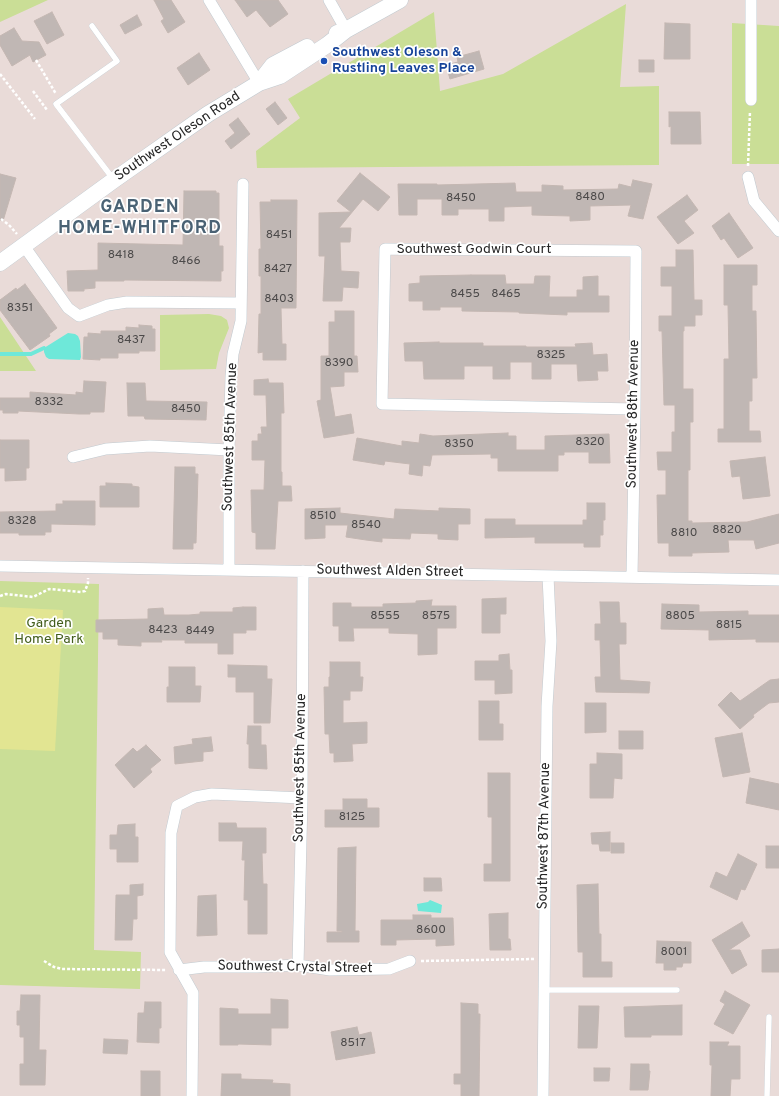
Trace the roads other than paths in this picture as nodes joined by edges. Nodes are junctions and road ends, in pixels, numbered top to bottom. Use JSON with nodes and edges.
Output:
{"nodes":[{"id":1,"x":209,"y":0,"type":"edge"},
{"id":2,"x":330,"y":0,"type":"edge"},
{"id":3,"x":400,"y":0,"type":"edge"},
{"id":4,"x":751,"y":0,"type":"edge"},
{"id":5,"x":92,"y":26,"type":"dead end"},
{"id":6,"x":346,"y":30,"type":"junction"},
{"id":7,"x":259,"y":83,"type":"junction"},
{"id":8,"x":751,"y":100,"type":"road end"},
{"id":9,"x":748,"y":177,"type":"road end"},
{"id":10,"x":114,"y":180,"type":"junction"},
{"id":11,"x":243,"y":184,"type":"dead end"},
{"id":12,"x":779,"y":231,"type":"edge"},
{"id":13,"x":21,"y":240,"type":"junction"},
{"id":14,"x":636,"y":251,"type":"joint"},
{"id":15,"x":0,"y":264,"type":"edge"},
{"id":16,"x":241,"y":303,"type":"junction"},
{"id":17,"x":634,"y":409,"type":"junction"},
{"id":18,"x":229,"y":450,"type":"junction"},
{"id":19,"x":73,"y":457,"type":"dead end"},
{"id":20,"x":0,"y":566,"type":"edge"},
{"id":21,"x":228,"y":570,"type":"junction"},
{"id":22,"x":302,"y":571,"type":"junction"},
{"id":23,"x":548,"y":576,"type":"junction"},
{"id":24,"x":632,"y":576,"type":"junction"},
{"id":25,"x":779,"y":580,"type":"edge"},
{"id":26,"x":302,"y":798,"type":"junction"},
{"id":27,"x":410,"y":961,"type":"road end"},
{"id":28,"x":298,"y":965,"type":"junction"},
{"id":29,"x":179,"y":970,"type":"junction"},
{"id":30,"x":545,"y":990,"type":"junction"},
{"id":31,"x":677,"y":990,"type":"dead end"},
{"id":32,"x":769,"y":1017,"type":"dead end"},
{"id":33,"x":192,"y":1096,"type":"edge"},
{"id":34,"x":543,"y":1096,"type":"edge"},
{"id":35,"x":767,"y":1096,"type":"edge"}],
"edges":[{"from":1,"to":7,"type":"street"},
{"from":2,"to":6,"type":"street"},
{"from":3,"to":6,"type":"main road","name":"Southwest Oleson Road"},
{"from":4,"to":8,"type":"street"},
{"from":5,"to":10,"type":"lane"},
{"from":6,"to":7,"type":"main road","name":"Southwest Oleson Road"},
{"from":7,"to":10,"type":"main road","name":"Southwest Oleson Road"},
{"from":9,"to":12,"type":"street"},
{"from":10,"to":13,"type":"main road","name":"Southwest Oleson Road"},
{"from":11,"to":16,"type":"street","name":"Southwest 85th Avenue"},
{"from":13,"to":15,"type":"main road","name":"Southwest Oleson Road"},
{"from":13,"to":16,"type":"street"},
{"from":14,"to":17,"type":"street","name":"Southwest 88th Avenue"},
{"from":14,"to":17,"type":"street","name":"Southwest Godwin Court"},
{"from":16,"to":18,"type":"street","name":"Southwest 85th Avenue"},
{"from":17,"to":24,"type":"street","name":"Southwest 88th Avenue"},
{"from":18,"to":19,"type":"street"},
{"from":18,"to":21,"type":"street","name":"Southwest 85th Avenue"},
{"from":20,"to":21,"type":"street","name":"Southwest Alden Street"},
{"from":21,"to":22,"type":"street","name":"Southwest Alden Street"},
{"from":22,"to":23,"type":"street","name":"Southwest Alden Street"},
{"from":22,"to":26,"type":"street","name":"Southwest 85th Avenue"},
{"from":23,"to":24,"type":"street","name":"Southwest Alden Street"},
{"from":23,"to":30,"type":"street","name":"Southwest 87th Avenue"},
{"from":24,"to":25,"type":"street","name":"Southwest Alden Street"},
{"from":26,"to":28,"type":"street","name":"Southwest 85th Avenue"},
{"from":26,"to":29,"type":"street"},
{"from":27,"to":28,"type":"street","name":"Southwest Crystal Street"},
{"from":28,"to":29,"type":"street","name":"Southwest Crystal Street"},
{"from":29,"to":33,"type":"street"},
{"from":30,"to":31,"type":"lane"},
{"from":30,"to":34,"type":"street","name":"Southwest 87th Avenue"},
{"from":32,"to":35,"type":"lane"}]}
